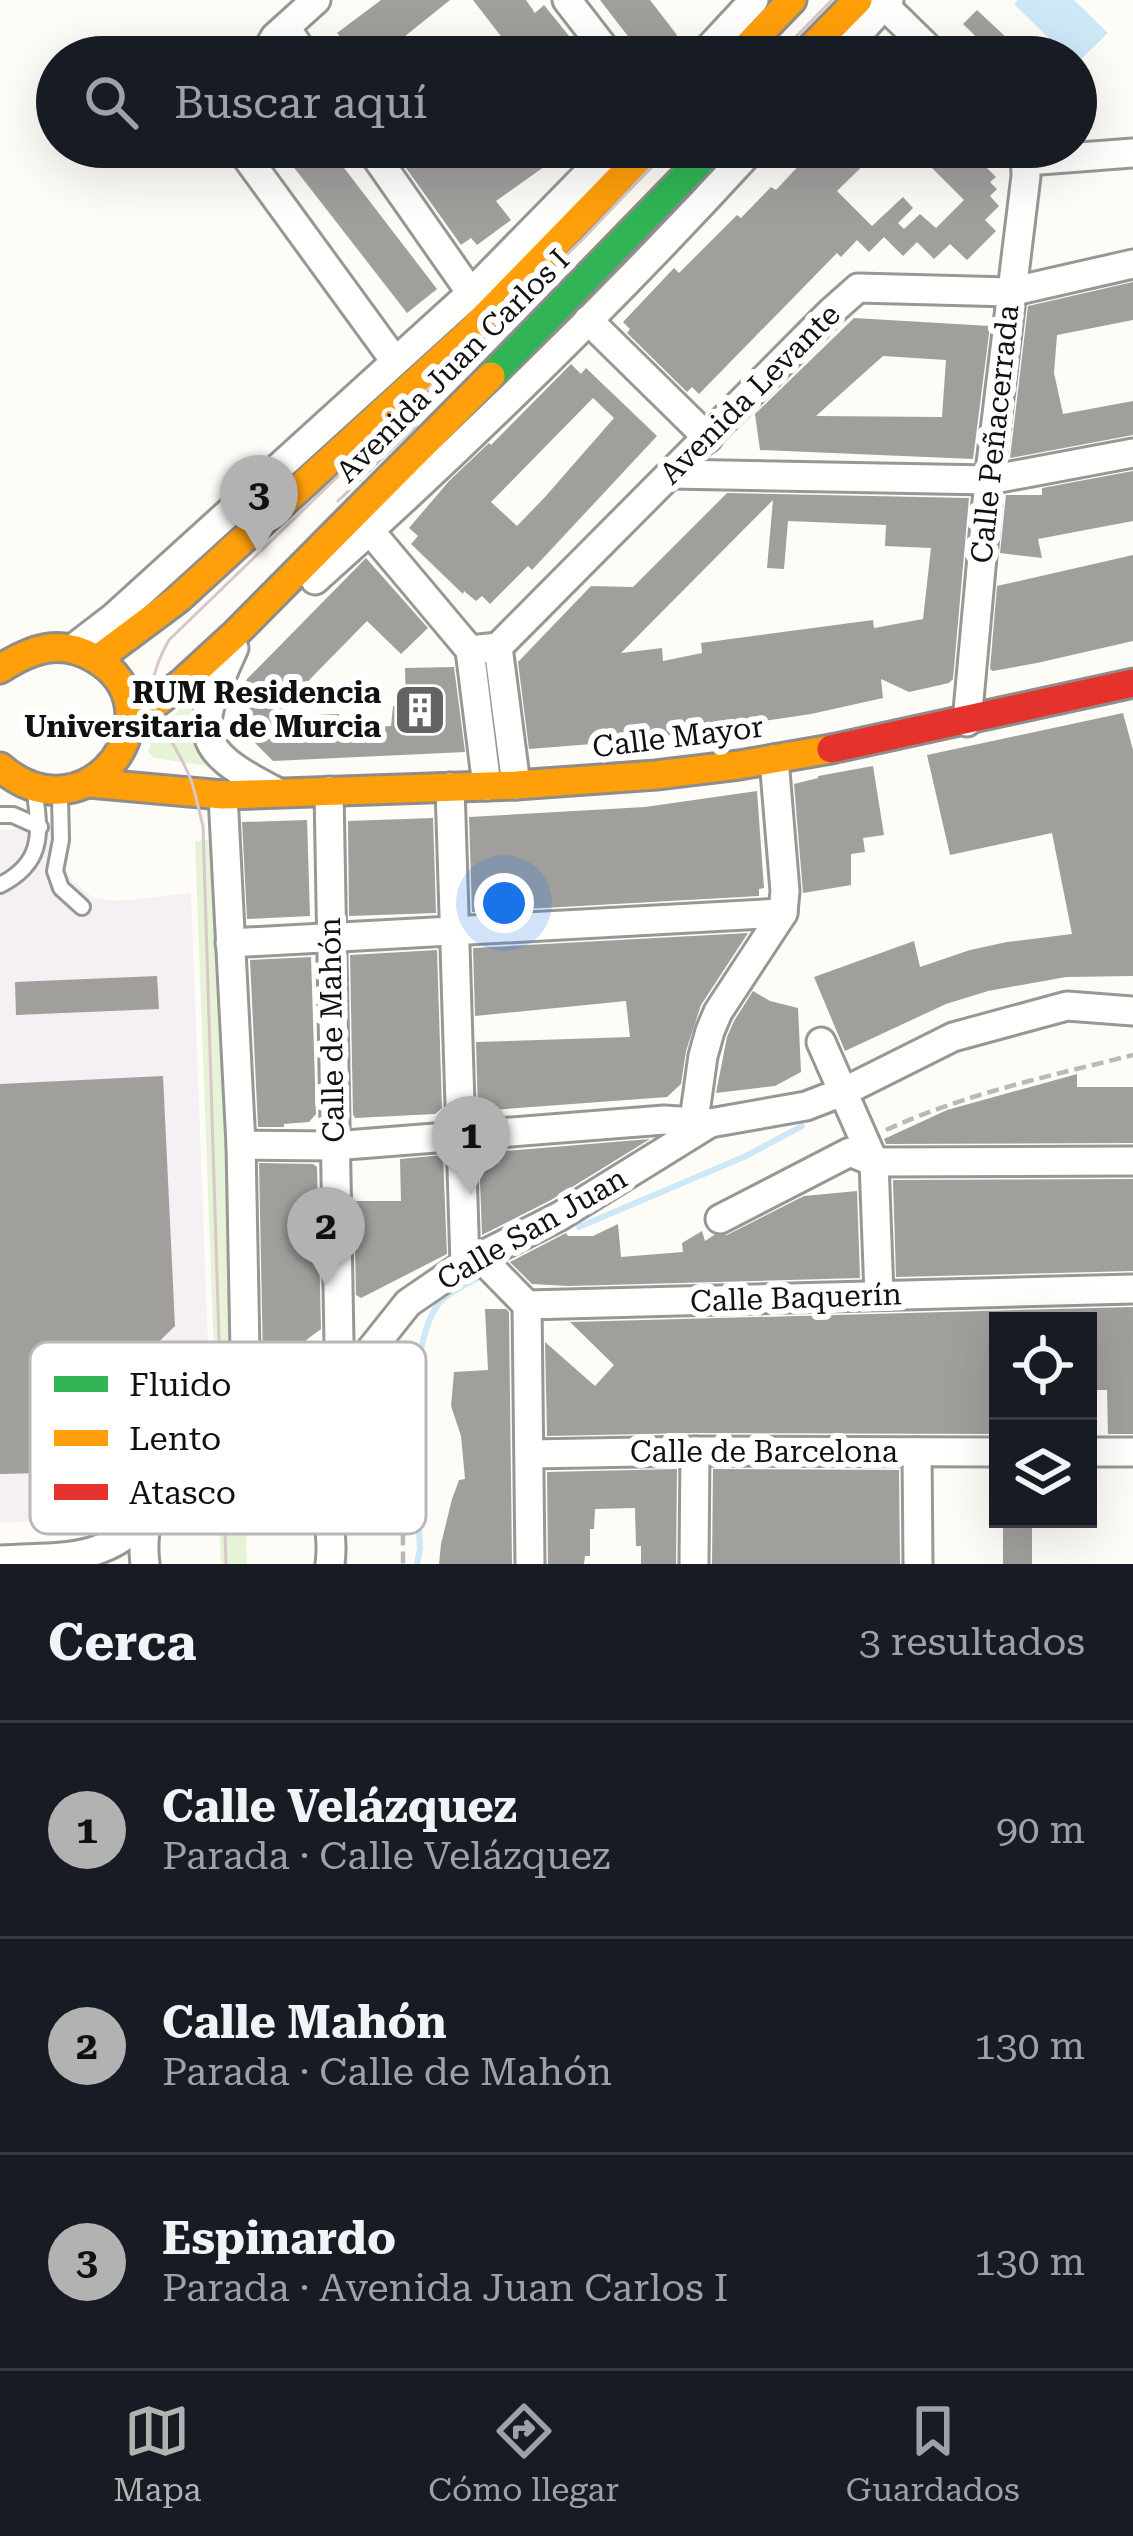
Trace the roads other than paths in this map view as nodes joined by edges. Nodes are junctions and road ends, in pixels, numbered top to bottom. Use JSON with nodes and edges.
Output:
{"nodes":[{"id":1,"x":316,"y":0,"type":"edge"},
{"id":2,"x":567,"y":0,"type":"edge"},
{"id":3,"x":754,"y":0,"type":"edge"},
{"id":4,"x":792,"y":0,"type":"edge"},
{"id":5,"x":877,"y":2,"type":"edge"},
{"id":6,"x":286,"y":28,"type":"junction"},
{"id":7,"x":276,"y":36,"type":"edge"},
{"id":8,"x":292,"y":36,"type":"edge"},
{"id":9,"x":595,"y":36,"type":"edge"},
{"id":10,"x":720,"y":36,"type":"edge"},
{"id":11,"x":757,"y":36,"type":"edge"},
{"id":12,"x":831,"y":36,"type":"edge"},
{"id":13,"x":852,"y":36,"type":"edge"},
{"id":14,"x":914,"y":36,"type":"edge"},
{"id":15,"x":1133,"y":152,"type":"edge"},
{"id":16,"x":1097,"y":153,"type":"edge"},
{"id":17,"x":254,"y":168,"type":"edge"},
{"id":18,"x":384,"y":168,"type":"edge"},
{"id":19,"x":593,"y":168,"type":"edge"},
{"id":20,"x":630,"y":168,"type":"edge"},
{"id":21,"x":694,"y":168,"type":"edge"},
{"id":22,"x":735,"y":168,"type":"edge"},
{"id":23,"x":1024,"y":168,"type":"edge"},
{"id":24,"x":1133,"y":264,"type":"edge"},
{"id":25,"x":1010,"y":292,"type":"junction"},
{"id":26,"x":471,"y":293,"type":"junction"},
{"id":27,"x":588,"y":320,"type":"junction"},
{"id":28,"x":395,"y":361,"type":"junction"},
{"id":29,"x":713,"y":433,"type":"junction"},
{"id":30,"x":1133,"y":453,"type":"edge"},
{"id":31,"x":671,"y":474,"type":"junction"},
{"id":32,"x":753,"y":475,"type":"junction"},
{"id":33,"x":988,"y":480,"type":"junction"},
{"id":34,"x":370,"y":531,"type":"junction"},
{"id":35,"x":307,"y":587,"type":"junction"},
{"id":36,"x":246,"y":621,"type":"junction"},
{"id":37,"x":484,"y":649,"type":"junction"},
{"id":38,"x":87,"y":652,"type":"junction"},
{"id":39,"x":0,"y":669,"type":"edge"},
{"id":40,"x":224,"y":670,"type":"junction"},
{"id":41,"x":1133,"y":683,"type":"edge"},
{"id":42,"x":967,"y":722,"type":"junction"},
{"id":43,"x":129,"y":724,"type":"junction"},
{"id":44,"x":120,"y":754,"type":"junction"},
{"id":45,"x":774,"y":759,"type":"junction"},
{"id":46,"x":0,"y":767,"type":"edge"},
{"id":47,"x":89,"y":783,"type":"junction"},
{"id":48,"x":516,"y":785,"type":"junction"},
{"id":49,"x":487,"y":786,"type":"junction"},
{"id":50,"x":451,"y":787,"type":"junction"},
{"id":51,"x":30,"y":789,"type":"edge"},
{"id":52,"x":329,"y":790,"type":"junction"},
{"id":53,"x":279,"y":793,"type":"junction"},
{"id":54,"x":224,"y":795,"type":"junction"},
{"id":55,"x":0,"y":815,"type":"edge"},
{"id":56,"x":40,"y":827,"type":"junction"},
{"id":57,"x":0,"y":885,"type":"edge"},
{"id":58,"x":82,"y":908,"type":"dead end"},
{"id":59,"x":783,"y":913,"type":"junction"},
{"id":60,"x":454,"y":931,"type":"junction"},
{"id":61,"x":332,"y":938,"type":"junction"},
{"id":62,"x":230,"y":944,"type":"junction"},
{"id":63,"x":1133,"y":1010,"type":"edge"},
{"id":64,"x":821,"y":1042,"type":"dead end"},
{"id":65,"x":845,"y":1091,"type":"junction"},
{"id":66,"x":702,"y":1122,"type":"junction"},
{"id":67,"x":460,"y":1134,"type":"junction"},
{"id":68,"x":241,"y":1144,"type":"junction"},
{"id":69,"x":334,"y":1146,"type":"junction"},
{"id":70,"x":1133,"y":1161,"type":"edge"},
{"id":71,"x":874,"y":1162,"type":"junction"},
{"id":72,"x":720,"y":1219,"type":"dead end"},
{"id":73,"x":472,"y":1260,"type":"junction"},
{"id":74,"x":1133,"y":1289,"type":"edge"},
{"id":75,"x":879,"y":1295,"type":"junction"},
{"id":76,"x":527,"y":1305,"type":"junction"},
{"id":77,"x":245,"y":1342,"type":"edge"},
{"id":78,"x":328,"y":1342,"type":"edge"},
{"id":79,"x":377,"y":1342,"type":"edge"},
{"id":80,"x":695,"y":1451,"type":"junction"},
{"id":81,"x":989,"y":1452,"type":"edge"},
{"id":82,"x":1097,"y":1452,"type":"edge"},
{"id":83,"x":1133,"y":1452,"type":"edge"},
{"id":84,"x":917,"y":1453,"type":"junction"},
{"id":85,"x":530,"y":1454,"type":"junction"},
{"id":86,"x":129,"y":1534,"type":"edge"},
{"id":87,"x":141,"y":1534,"type":"edge"},
{"id":88,"x":331,"y":1534,"type":"edge"},
{"id":89,"x":85,"y":1555,"type":"junction"},
{"id":90,"x":0,"y":1560,"type":"edge"},
{"id":91,"x":120,"y":1564,"type":"edge"},
{"id":92,"x":145,"y":1564,"type":"edge"},
{"id":93,"x":330,"y":1564,"type":"edge"},
{"id":94,"x":530,"y":1564,"type":"edge"},
{"id":95,"x":694,"y":1564,"type":"edge"},
{"id":96,"x":918,"y":1564,"type":"edge"}],
"edges":[{"from":1,"to":6,"type":"street"},
{"from":2,"to":9,"type":"street"},
{"from":3,"to":10,"type":"street"},
{"from":4,"to":11,"type":"main road"},
{"from":5,"to":12,"type":"main road"},
{"from":5,"to":13,"type":"street"},
{"from":5,"to":14,"type":"street"},
{"from":6,"to":7,"type":"street"},
{"from":6,"to":8,"type":"street"},
{"from":15,"to":16,"type":"street"},
{"from":17,"to":28,"type":"street"},
{"from":18,"to":26,"type":"street"},
{"from":19,"to":26,"type":"street"},
{"from":20,"to":38,"type":"main road","name":"Avenida Juan Carlos I"},
{"from":21,"to":36,"type":"main road","name":"Avenida Juan Carlos I"},
{"from":22,"to":27,"type":"street"},
{"from":23,"to":25,"type":"street","name":"Calle Peñacerrada"},
{"from":24,"to":25,"type":"street","name":"Avenida Levante"},
{"from":25,"to":29,"type":"street","name":"Avenida Levante"},
{"from":25,"to":33,"type":"street","name":"Calle Peñacerrada"},
{"from":26,"to":28,"type":"street"},
{"from":27,"to":29,"type":"street"},
{"from":27,"to":34,"type":"street"},
{"from":28,"to":38,"type":"street"},
{"from":29,"to":31,"type":"street","name":"Avenida Levante"},
{"from":29,"to":32,"type":"street"},
{"from":30,"to":33,"type":"street"},
{"from":31,"to":32,"type":"street"},
{"from":31,"to":37,"type":"street","name":"Avenida Levante"},
{"from":32,"to":33,"type":"street"},
{"from":33,"to":42,"type":"street","name":"Calle Peñacerrada"},
{"from":34,"to":35,"type":"street"},
{"from":34,"to":37,"type":"street"},
{"from":35,"to":36,"type":"street"},
{"from":35,"to":40,"type":"street"},
{"from":36,"to":40,"type":"street"},
{"from":36,"to":43,"type":"main road","name":"Avenida Juan Carlos I"},
{"from":37,"to":48,"type":"street"},
{"from":37,"to":49,"type":"street"},
{"from":38,"to":39,"type":"main road"},
{"from":38,"to":43,"type":"main road"},
{"from":40,"to":53,"type":"street"},
{"from":41,"to":42,"type":"main road","name":"Calle Mayor"},
{"from":42,"to":45,"type":"main road","name":"Calle Mayor"},
{"from":43,"to":44,"type":"main road"},
{"from":44,"to":47,"type":"main road"},
{"from":44,"to":54,"type":"main road"},
{"from":45,"to":48,"type":"main road","name":"Calle Mayor"},
{"from":45,"to":59,"type":"street"},
{"from":46,"to":51,"type":"main road"},
{"from":47,"to":51,"type":"main road"},
{"from":47,"to":54,"type":"main road"},
{"from":48,"to":49,"type":"main road","name":"Calle Mayor"},
{"from":49,"to":50,"type":"main road","name":"Calle Mayor"},
{"from":50,"to":52,"type":"main road","name":"Calle Mayor"},
{"from":50,"to":60,"type":"street"},
{"from":51,"to":56,"type":"lane"},
{"from":51,"to":58,"type":"lane"},
{"from":52,"to":53,"type":"main road","name":"Calle Mayor"},
{"from":52,"to":61,"type":"street","name":"Calle de Mahón"},
{"from":53,"to":54,"type":"main road","name":"Calle Mayor"},
{"from":54,"to":62,"type":"street"},
{"from":55,"to":56,"type":"lane"},
{"from":56,"to":57,"type":"lane"},
{"from":59,"to":60,"type":"street"},
{"from":59,"to":66,"type":"street"},
{"from":60,"to":61,"type":"street"},
{"from":60,"to":67,"type":"street"},
{"from":61,"to":62,"type":"street"},
{"from":61,"to":69,"type":"street","name":"Calle de Mahón"},
{"from":62,"to":68,"type":"street"},
{"from":63,"to":65,"type":"street","name":"Calle San Juan"},
{"from":64,"to":65,"type":"street"},
{"from":65,"to":66,"type":"street","name":"Calle San Juan"},
{"from":65,"to":71,"type":"street"},
{"from":66,"to":67,"type":"street"},
{"from":66,"to":73,"type":"street","name":"Calle San Juan"},
{"from":67,"to":69,"type":"street"},
{"from":67,"to":73,"type":"street"},
{"from":68,"to":69,"type":"street"},
{"from":68,"to":77,"type":"street"},
{"from":69,"to":78,"type":"street","name":"Calle de Mahón"},
{"from":70,"to":71,"type":"street"},
{"from":71,"to":72,"type":"street"},
{"from":71,"to":75,"type":"street"},
{"from":73,"to":76,"type":"street"},
{"from":73,"to":79,"type":"street","name":"Calle San Juan"},
{"from":74,"to":75,"type":"street","name":"Calle Baquerín"},
{"from":75,"to":76,"type":"street","name":"Calle Baquerín"},
{"from":76,"to":85,"type":"street"},
{"from":80,"to":84,"type":"street","name":"Calle de Barcelona"},
{"from":80,"to":85,"type":"street","name":"Calle de Barcelona"},
{"from":80,"to":95,"type":"street"},
{"from":81,"to":84,"type":"street","name":"Calle de Barcelona"},
{"from":82,"to":83,"type":"street"},
{"from":84,"to":96,"type":"street"},
{"from":85,"to":94,"type":"street"},
{"from":86,"to":89,"type":"street","name":"Calle San Juan"},
{"from":87,"to":92,"type":"street"},
{"from":88,"to":93,"type":"street"},
{"from":89,"to":90,"type":"street"},
{"from":89,"to":91,"type":"street"}]}
